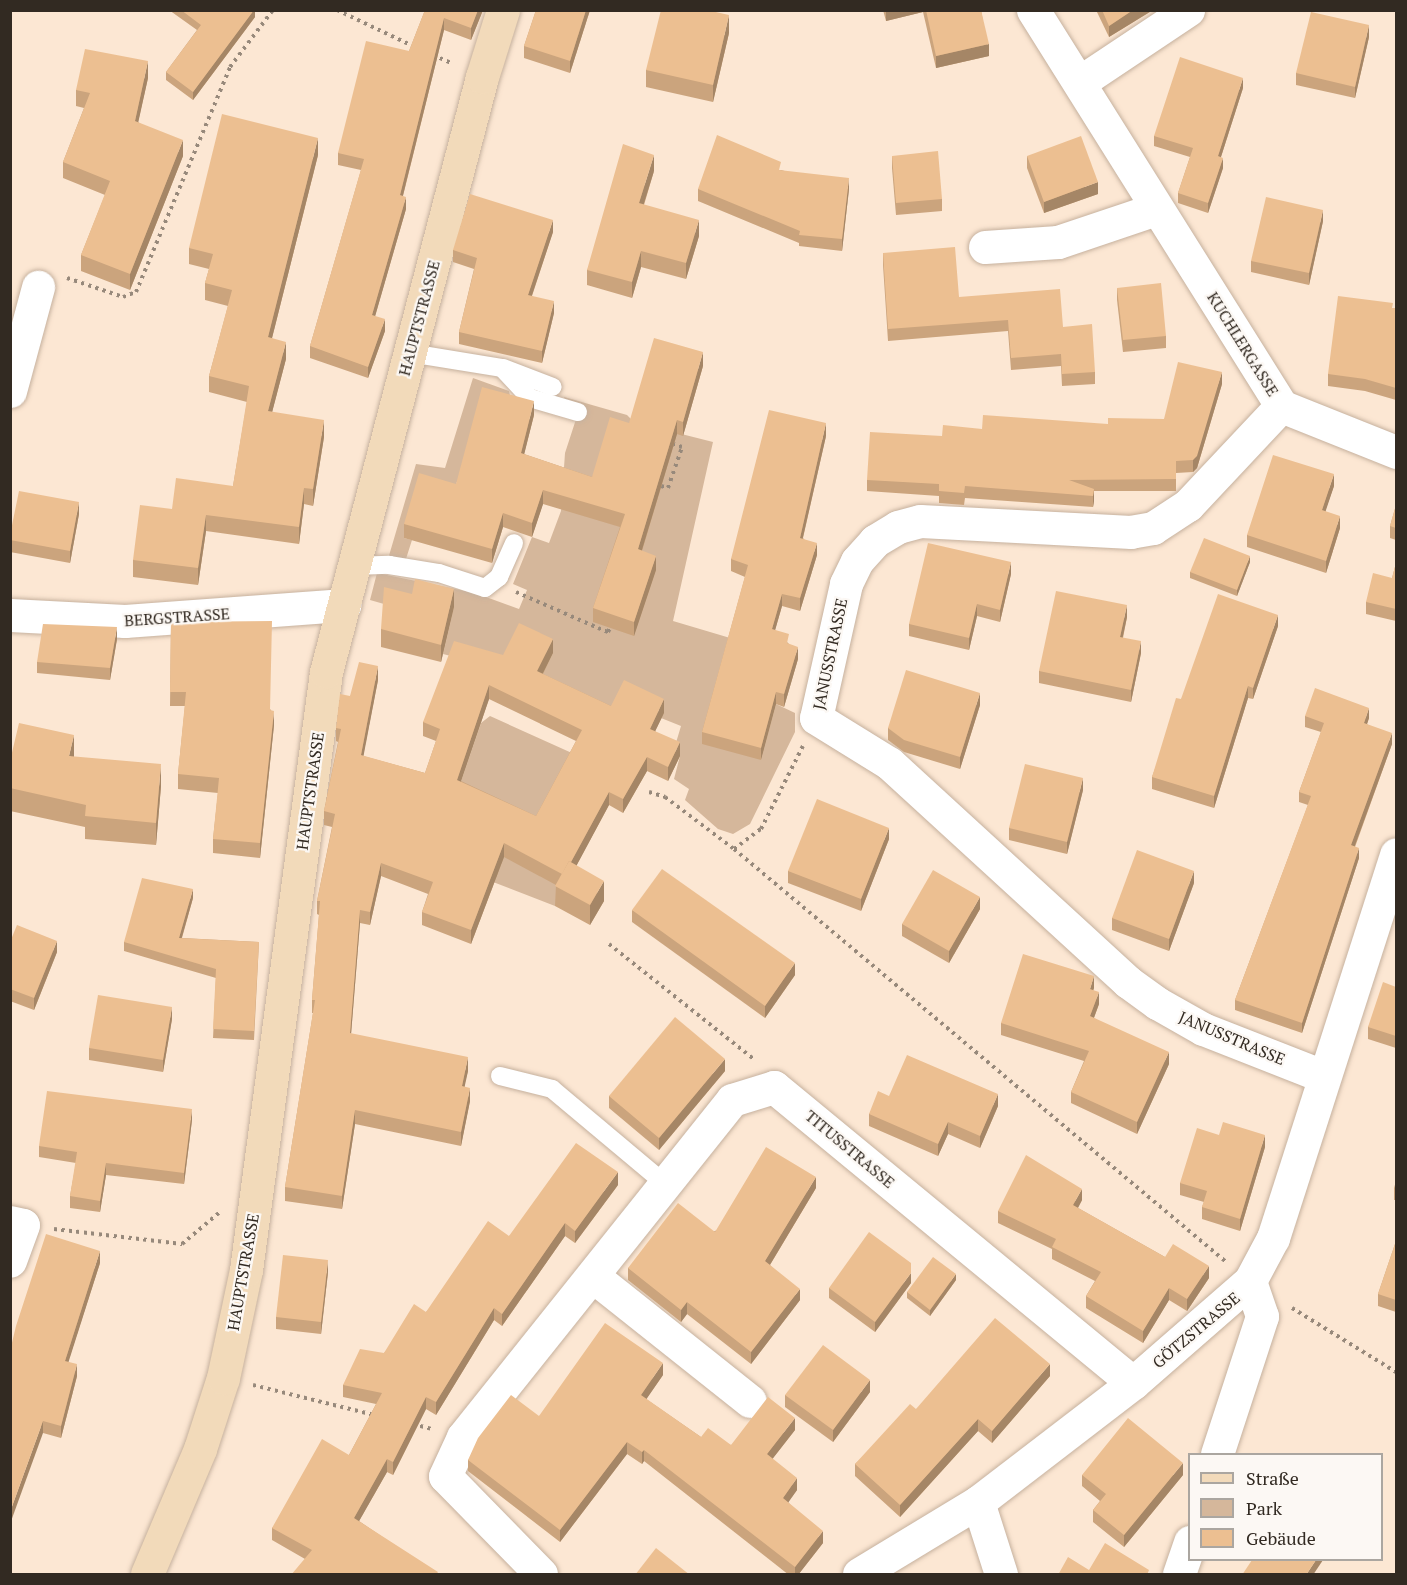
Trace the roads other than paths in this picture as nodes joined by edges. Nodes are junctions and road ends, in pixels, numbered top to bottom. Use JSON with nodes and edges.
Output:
{"nodes":[{"id":1,"x":503,"y":10,"type":"edge"},
{"id":2,"x":1033,"y":10,"type":"edge"},
{"id":3,"x":1188,"y":10,"type":"edge"},
{"id":4,"x":1080,"y":82,"type":"junction"},
{"id":5,"x":1156,"y":209,"type":"junction"},
{"id":6,"x":985,"y":247,"type":"dead end"},
{"id":7,"x":38,"y":287,"type":"road end"},
{"id":8,"x":410,"y":353,"type":"junction"},
{"id":9,"x":503,"y":368,"type":"junction"},
{"id":10,"x":553,"y":387,"type":"dead end"},
{"id":11,"x":10,"y":391,"type":"edge"},
{"id":12,"x":1281,"y":406,"type":"junction"},
{"id":13,"x":578,"y":412,"type":"dead end"},
{"id":14,"x":1396,"y":452,"type":"edge"},
{"id":15,"x":514,"y":543,"type":"dead end"},
{"id":16,"x":354,"y":566,"type":"junction"},
{"id":17,"x":344,"y":605,"type":"junction"},
{"id":18,"x":10,"y":615,"type":"edge"},
{"id":19,"x":1396,"y":854,"type":"edge"},
{"id":20,"x":500,"y":1076,"type":"dead end"},
{"id":21,"x":1323,"y":1076,"type":"junction"},
{"id":22,"x":663,"y":1182,"type":"junction"},
{"id":23,"x":17,"y":1224,"type":"edge"},
{"id":24,"x":10,"y":1261,"type":"edge"},
{"id":25,"x":594,"y":1277,"type":"junction"},
{"id":26,"x":1250,"y":1281,"type":"junction"},
{"id":27,"x":1133,"y":1383,"type":"junction"},
{"id":28,"x":750,"y":1401,"type":"dead end"},
{"id":29,"x":1218,"y":1453,"type":"edge"},
{"id":30,"x":978,"y":1502,"type":"junction"},
{"id":31,"x":1188,"y":1548,"type":"edge"},
{"id":32,"x":147,"y":1575,"type":"edge"},
{"id":33,"x":541,"y":1575,"type":"edge"},
{"id":34,"x":859,"y":1575,"type":"edge"},
{"id":35,"x":1001,"y":1575,"type":"edge"},
{"id":36,"x":1179,"y":1575,"type":"edge"}],
"edges":[{"from":1,"to":8,"type":"street","name":"HAUPTSTRASSE"},
{"from":2,"to":4,"type":"street","name":"KUCHLERGASSE"},
{"from":3,"to":4,"type":"street"},
{"from":4,"to":5,"type":"street","name":"KUCHLERGASSE"},
{"from":5,"to":6,"type":"street"},
{"from":5,"to":12,"type":"street","name":"KUCHLERGASSE"},
{"from":7,"to":11,"type":"street"},
{"from":8,"to":9,"type":"lane"},
{"from":8,"to":16,"type":"street","name":"HAUPTSTRASSE"},
{"from":9,"to":10,"type":"lane"},
{"from":9,"to":13,"type":"lane"},
{"from":12,"to":14,"type":"street","name":"KUCHLERGASSE"},
{"from":12,"to":21,"type":"street","name":"JANUSSTRASSE"},
{"from":15,"to":16,"type":"lane"},
{"from":16,"to":17,"type":"street","name":"HAUPTSTRASSE"},
{"from":17,"to":18,"type":"street","name":"BERGSTRASSE"},
{"from":17,"to":32,"type":"street","name":"HAUPTSTRASSE"},
{"from":19,"to":21,"type":"street","name":"GÖTZSTRASSE"},
{"from":20,"to":22,"type":"lane"},
{"from":21,"to":26,"type":"street","name":"GÖTZSTRASSE"},
{"from":22,"to":25,"type":"street"},
{"from":22,"to":27,"type":"street","name":"TITUSSTRASSE"},
{"from":23,"to":24,"type":"street"},
{"from":25,"to":28,"type":"street"},
{"from":25,"to":33,"type":"street"},
{"from":26,"to":27,"type":"street","name":"GÖTZSTRASSE"},
{"from":26,"to":29,"type":"street"},
{"from":27,"to":30,"type":"street","name":"GÖTZSTRASSE"},
{"from":30,"to":34,"type":"street","name":"GÖTZSTRASSE"},
{"from":30,"to":35,"type":"street"},
{"from":31,"to":36,"type":"street"}]}
